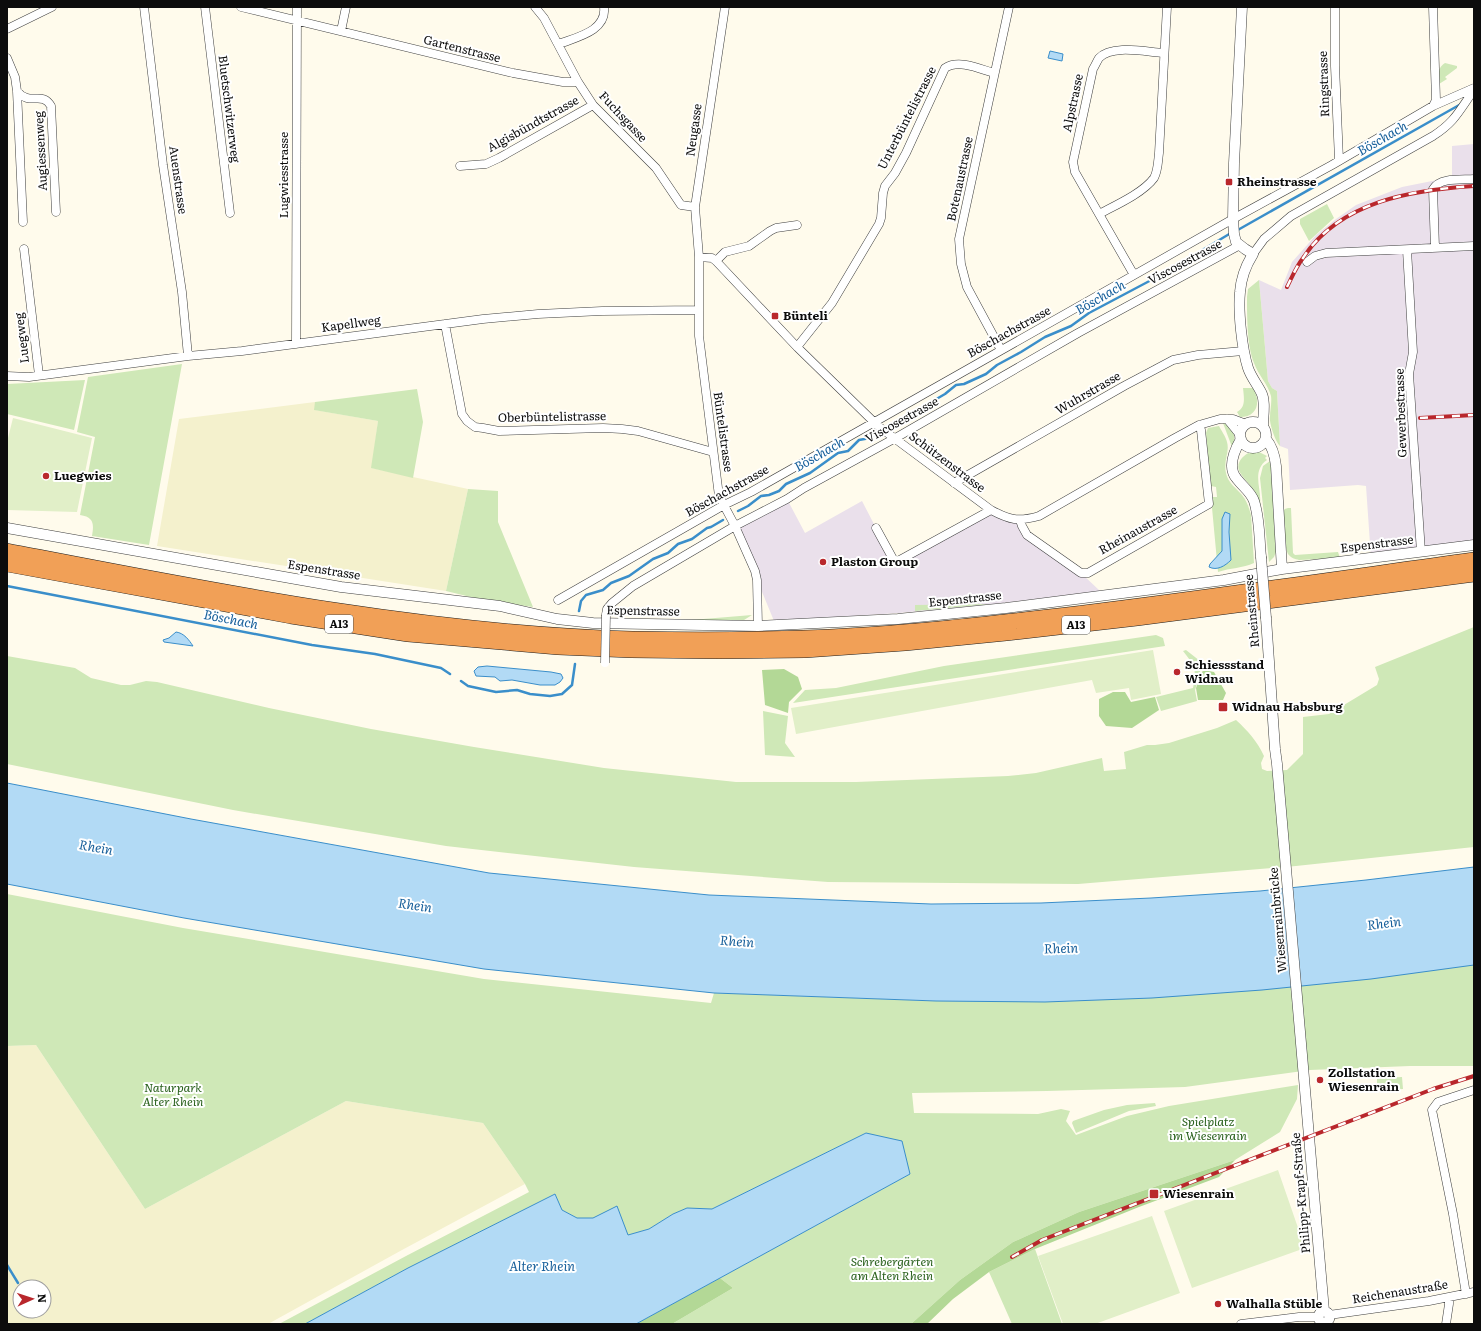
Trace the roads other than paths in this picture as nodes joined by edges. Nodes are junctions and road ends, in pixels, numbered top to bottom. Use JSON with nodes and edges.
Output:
{"nodes":[{"id":1,"x":52,"y":7,"type":"edge"},
{"id":2,"x":144,"y":7,"type":"edge"},
{"id":3,"x":205,"y":7,"type":"edge"},
{"id":4,"x":241,"y":7,"type":"edge"},
{"id":5,"x":297,"y":7,"type":"edge"},
{"id":6,"x":346,"y":7,"type":"edge"},
{"id":7,"x":534,"y":7,"type":"edge"},
{"id":8,"x":604,"y":7,"type":"edge"},
{"id":9,"x":725,"y":7,"type":"edge"},
{"id":10,"x":1009,"y":7,"type":"edge"},
{"id":11,"x":1167,"y":7,"type":"edge"},
{"id":12,"x":1242,"y":7,"type":"edge"},
{"id":13,"x":1335,"y":7,"type":"edge"},
{"id":14,"x":1433,"y":7,"type":"edge"},
{"id":15,"x":297,"y":22,"type":"junction"},
{"id":16,"x":7,"y":30,"type":"edge"},
{"id":17,"x":341,"y":31,"type":"junction"},
{"id":18,"x":559,"y":44,"type":"junction"},
{"id":19,"x":1163,"y":53,"type":"junction"},
{"id":20,"x":7,"y":58,"type":"edge"},
{"id":21,"x":994,"y":73,"type":"junction"},
{"id":22,"x":578,"y":82,"type":"junction"},
{"id":23,"x":1474,"y":90,"type":"edge"},
{"id":24,"x":17,"y":91,"type":"junction"},
{"id":25,"x":593,"y":104,"type":"junction"},
{"id":26,"x":1433,"y":106,"type":"junction"},
{"id":27,"x":1339,"y":160,"type":"junction"},
{"id":28,"x":460,"y":166,"type":"dead end"},
{"id":29,"x":1474,"y":179,"type":"edge"},
{"id":30,"x":695,"y":207,"type":"junction"},
{"id":31,"x":56,"y":212,"type":"dead end"},
{"id":32,"x":230,"y":213,"type":"dead end"},
{"id":33,"x":1099,"y":214,"type":"junction"},
{"id":34,"x":23,"y":222,"type":"dead end"},
{"id":35,"x":1233,"y":222,"type":"junction"},
{"id":36,"x":797,"y":225,"type":"dead end"},
{"id":37,"x":1238,"y":244,"type":"junction"},
{"id":38,"x":1474,"y":246,"type":"edge"},
{"id":39,"x":1435,"y":248,"type":"junction"},
{"id":40,"x":24,"y":249,"type":"dead end"},
{"id":41,"x":1406,"y":250,"type":"junction"},
{"id":42,"x":1253,"y":254,"type":"junction"},
{"id":43,"x":698,"y":257,"type":"junction"},
{"id":44,"x":716,"y":260,"type":"junction"},
{"id":45,"x":1308,"y":262,"type":"dead end"},
{"id":46,"x":1134,"y":276,"type":"junction"},
{"id":47,"x":699,"y":310,"type":"junction"},
{"id":48,"x":445,"y":324,"type":"junction"},
{"id":49,"x":296,"y":344,"type":"junction"},
{"id":50,"x":797,"y":347,"type":"junction"},
{"id":51,"x":1001,"y":350,"type":"junction"},
{"id":52,"x":1243,"y":351,"type":"junction"},
{"id":53,"x":188,"y":356,"type":"junction"},
{"id":54,"x":39,"y":375,"type":"junction"},
{"id":55,"x":7,"y":376,"type":"edge"},
{"id":56,"x":1263,"y":406,"type":"junction"},
{"id":57,"x":1227,"y":419,"type":"junction"},
{"id":58,"x":1249,"y":423,"type":"junction"},
{"id":59,"x":876,"y":424,"type":"junction"},
{"id":60,"x":1200,"y":425,"type":"junction"},
{"id":61,"x":1263,"y":426,"type":"junction"},
{"id":62,"x":893,"y":437,"type":"junction"},
{"id":63,"x":1240,"y":437,"type":"junction"},
{"id":64,"x":1266,"y":439,"type":"junction"},
{"id":65,"x":1254,"y":447,"type":"junction"},
{"id":66,"x":713,"y":452,"type":"junction"},
{"id":67,"x":1273,"y":454,"type":"junction"},
{"id":68,"x":1233,"y":463,"type":"junction"},
{"id":69,"x":954,"y":483,"type":"junction"},
{"id":70,"x":724,"y":505,"type":"junction"},
{"id":71,"x":991,"y":510,"type":"junction"},
{"id":72,"x":1020,"y":520,"type":"junction"},
{"id":73,"x":736,"y":526,"type":"junction"},
{"id":74,"x":7,"y":528,"type":"edge"},
{"id":75,"x":876,"y":528,"type":"dead end"},
{"id":76,"x":7,"y":544,"type":"edge"},
{"id":77,"x":1474,"y":545,"type":"edge"},
{"id":78,"x":7,"y":551,"type":"edge"},
{"id":79,"x":1421,"y":552,"type":"junction"},
{"id":80,"x":51,"y":559,"type":"junction"},
{"id":81,"x":1474,"y":560,"type":"edge"},
{"id":82,"x":7,"y":564,"type":"edge"},
{"id":83,"x":1282,"y":569,"type":"junction"},
{"id":84,"x":1474,"y":574,"type":"edge"},
{"id":85,"x":558,"y":600,"type":"dead end"},
{"id":86,"x":758,"y":626,"type":"junction"},
{"id":87,"x":605,"y":663,"type":"dead end"},
{"id":88,"x":1277,"y":764,"type":"joint"},
{"id":89,"x":1304,"y":1072,"type":"joint"},
{"id":90,"x":1474,"y":1090,"type":"edge"},
{"id":91,"x":1470,"y":1293,"type":"edge"},
{"id":92,"x":1449,"y":1297,"type":"junction"},
{"id":93,"x":1324,"y":1318,"type":"edge"},
{"id":94,"x":1241,"y":1324,"type":"edge"},
{"id":95,"x":1446,"y":1324,"type":"edge"}],
"edges":[{"from":1,"to":16,"type":"street"},
{"from":2,"to":53,"type":"street","name":"Auenstrasse"},
{"from":3,"to":32,"type":"street","name":"Bluetschwitzerweg"},
{"from":4,"to":15,"type":"street","name":"Gartenstrasse"},
{"from":5,"to":15,"type":"street","name":"Lugwiesstrasse"},
{"from":6,"to":17,"type":"street"},
{"from":7,"to":18,"type":"street","name":"Fuchsgasse"},
{"from":8,"to":18,"type":"street"},
{"from":9,"to":30,"type":"street","name":"Neugasse"},
{"from":10,"to":21,"type":"street","name":"Botenaustrasse"},
{"from":11,"to":19,"type":"street"},
{"from":12,"to":35,"type":"street"},
{"from":13,"to":27,"type":"street","name":"Ringstrasse"},
{"from":14,"to":26,"type":"street"},
{"from":15,"to":17,"type":"street","name":"Gartenstrasse"},
{"from":15,"to":49,"type":"street","name":"Lugwiesstrasse"},
{"from":17,"to":22,"type":"street","name":"Gartenstrasse"},
{"from":18,"to":22,"type":"street","name":"Fuchsgasse"},
{"from":19,"to":33,"type":"street"},
{"from":19,"to":33,"type":"street","name":"Alpstrasse"},
{"from":20,"to":24,"type":"street"},
{"from":21,"to":50,"type":"street","name":"Unterbüntelistrasse"},
{"from":21,"to":51,"type":"street","name":"Botenaustrasse"},
{"from":22,"to":25,"type":"street","name":"Fuchsgasse"},
{"from":23,"to":26,"type":"street","name":"Böschachstrasse"},
{"from":23,"to":42,"type":"street","name":"Böschachstrasse"},
{"from":24,"to":31,"type":"street","name":"Augiessenweg"},
{"from":24,"to":34,"type":"street"},
{"from":25,"to":28,"type":"street","name":"Algisbündtstrasse"},
{"from":25,"to":30,"type":"street","name":"Fuchsgasse"},
{"from":26,"to":27,"type":"street","name":"Böschachstrasse"},
{"from":27,"to":35,"type":"street","name":"Böschachstrasse"},
{"from":29,"to":39,"type":"street"},
{"from":30,"to":43,"type":"street","name":"Neugasse"},
{"from":33,"to":46,"type":"street","name":"Alpstrasse"},
{"from":35,"to":37,"type":"street"},
{"from":35,"to":46,"type":"street","name":"Böschachstrasse"},
{"from":36,"to":44,"type":"street"},
{"from":37,"to":42,"type":"street"},
{"from":37,"to":62,"type":"street","name":"Viscosestrasse"},
{"from":38,"to":39,"type":"street"},
{"from":39,"to":41,"type":"street"},
{"from":40,"to":54,"type":"street","name":"Luegweg"},
{"from":41,"to":45,"type":"street"},
{"from":41,"to":79,"type":"street","name":"Gewerbestrasse"},
{"from":42,"to":52,"type":"street"},
{"from":43,"to":44,"type":"street"},
{"from":43,"to":47,"type":"street","name":"Büntelistrasse"},
{"from":44,"to":50,"type":"street","name":"Schützenstrasse"},
{"from":46,"to":51,"type":"street","name":"Böschachstrasse"},
{"from":47,"to":48,"type":"street","name":"Kapellweg"},
{"from":47,"to":66,"type":"street","name":"Büntelistrasse"},
{"from":48,"to":49,"type":"street","name":"Kapellweg"},
{"from":48,"to":66,"type":"street","name":"Oberbüntelistrasse"},
{"from":49,"to":53,"type":"street","name":"Kapellweg"},
{"from":50,"to":59,"type":"street","name":"Schützenstrasse"},
{"from":51,"to":59,"type":"street","name":"Böschachstrasse"},
{"from":52,"to":56,"type":"street"},
{"from":52,"to":69,"type":"street","name":"Wuhrstrasse"},
{"from":53,"to":54,"type":"street","name":"Kapellweg"},
{"from":54,"to":55,"type":"street","name":"Kapellweg"},
{"from":56,"to":58,"type":"street"},
{"from":56,"to":61,"type":"street"},
{"from":57,"to":58,"type":"street","name":"Schützenstrasse"},
{"from":57,"to":60,"type":"street","name":"Schützenstrasse"},
{"from":57,"to":63,"type":"street"},
{"from":58,"to":61,"type":"street"},
{"from":58,"to":63,"type":"street"},
{"from":59,"to":62,"type":"street","name":"Schützenstrasse"},
{"from":59,"to":70,"type":"street","name":"Böschachstrasse"},
{"from":60,"to":72,"type":"street","name":"Schützenstrasse"},
{"from":60,"to":72,"type":"street","name":"Rheinaustrasse"},
{"from":61,"to":64,"type":"street"},
{"from":62,"to":69,"type":"street","name":"Schützenstrasse"},
{"from":62,"to":73,"type":"street","name":"Viscosestrasse"},
{"from":63,"to":65,"type":"street"},
{"from":63,"to":68,"type":"street"},
{"from":64,"to":65,"type":"street"},
{"from":64,"to":67,"type":"street"},
{"from":65,"to":67,"type":"street"},
{"from":65,"to":68,"type":"street"},
{"from":66,"to":70,"type":"street","name":"Büntelistrasse"},
{"from":67,"to":83,"type":"street"},
{"from":68,"to":88,"type":"street","name":"Rheinstrasse","bridge":true},
{"from":69,"to":71,"type":"street","name":"Schützenstrasse"},
{"from":70,"to":73,"type":"street","name":"Büntelistrasse"},
{"from":70,"to":85,"type":"street","name":"Böschachstrasse"},
{"from":71,"to":72,"type":"street","name":"Schützenstrasse"},
{"from":71,"to":75,"type":"street"},
{"from":73,"to":86,"type":"street","name":"Büntelistrasse"},
{"from":73,"to":87,"type":"street","name":"Viscosestrasse","bridge":true},
{"from":74,"to":86,"type":"street","name":"Espenstrasse"},
{"from":76,"to":80,"type":"highway","number":"A13"},
{"from":77,"to":79,"type":"street","name":"Espenstrasse"},
{"from":78,"to":80,"type":"highway","number":"A13"},
{"from":79,"to":83,"type":"street","name":"Espenstrasse"},
{"from":80,"to":81,"type":"highway","number":"A13"},
{"from":82,"to":84,"type":"highway","number":"A13"},
{"from":83,"to":86,"type":"street","name":"Espenstrasse"},
{"from":88,"to":89,"type":"street","name":"Wiesenrainbrücke"},
{"from":89,"to":93,"type":"street","name":"Philipp-Krapf-Straße"},
{"from":90,"to":91,"type":"street"},
{"from":91,"to":92,"type":"street","name":"Reichenaustraße"},
{"from":92,"to":93,"type":"street","name":"Reichenaustraße"},
{"from":92,"to":95,"type":"street"},
{"from":93,"to":94,"type":"street","name":"Reichenaustraße"}]}
